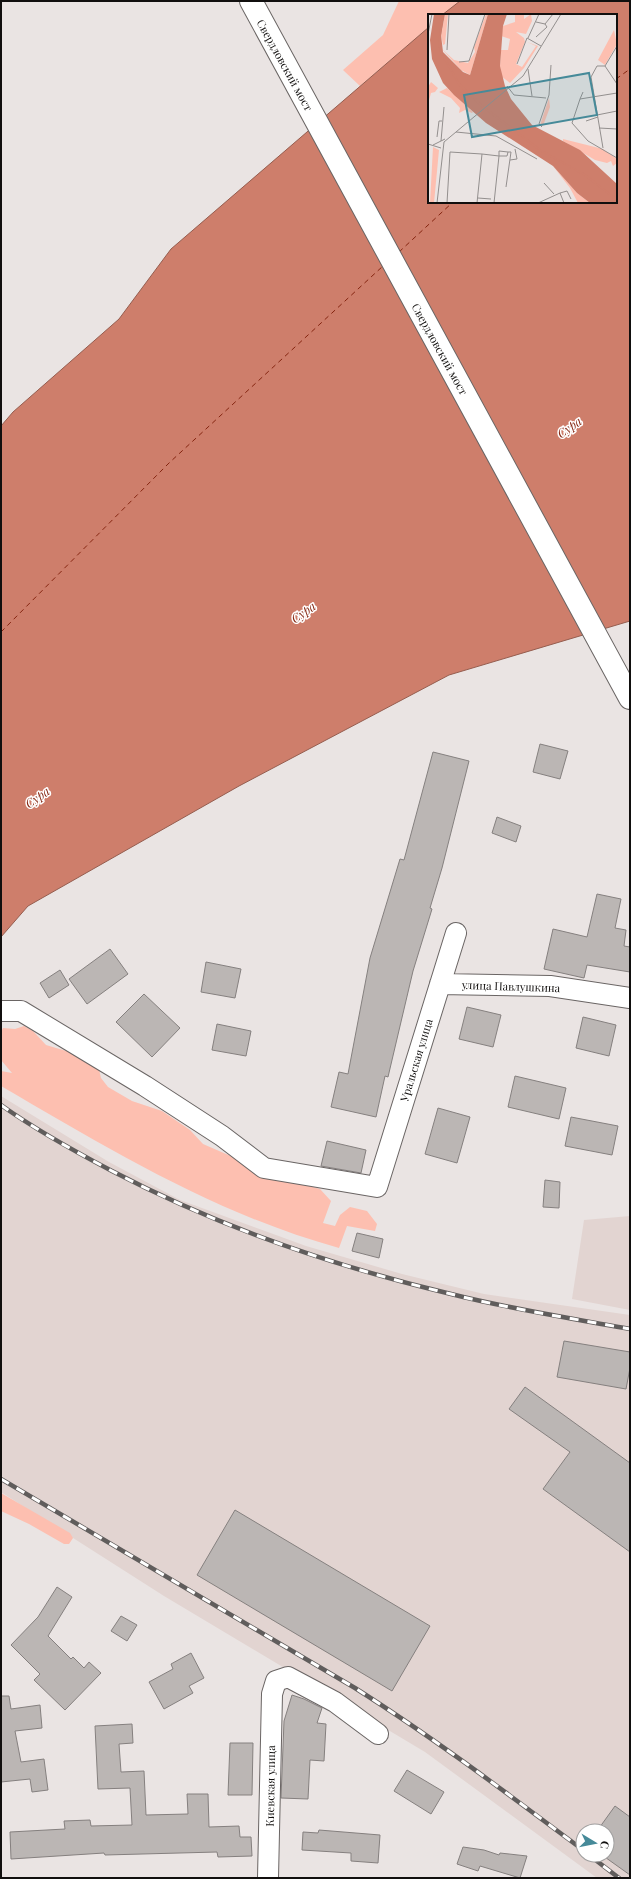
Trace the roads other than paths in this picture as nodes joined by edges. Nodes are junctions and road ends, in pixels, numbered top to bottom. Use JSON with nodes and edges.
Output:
{"nodes":[{"id":1,"x":251,"y":1,"type":"edge"},
{"id":2,"x":630,"y":698,"type":"edge"},
{"id":3,"x":456,"y":934,"type":"dead end"},
{"id":4,"x":440,"y":984,"type":"junction"},
{"id":5,"x":630,"y":998,"type":"edge"},
{"id":6,"x":1,"y":1012,"type":"edge"},
{"id":7,"x":378,"y":1734,"type":"dead end"},
{"id":8,"x":268,"y":1878,"type":"edge"}],
"edges":[{"from":1,"to":2,"type":"main road","name":"Свердловский мост"},
{"from":3,"to":4,"type":"street","name":"Уральская улица"},
{"from":4,"to":5,"type":"street","name":"улица Павлушкина"},
{"from":4,"to":6,"type":"street","name":"Уральская улица"},
{"from":7,"to":8,"type":"street","name":"Киевская улица"}]}
